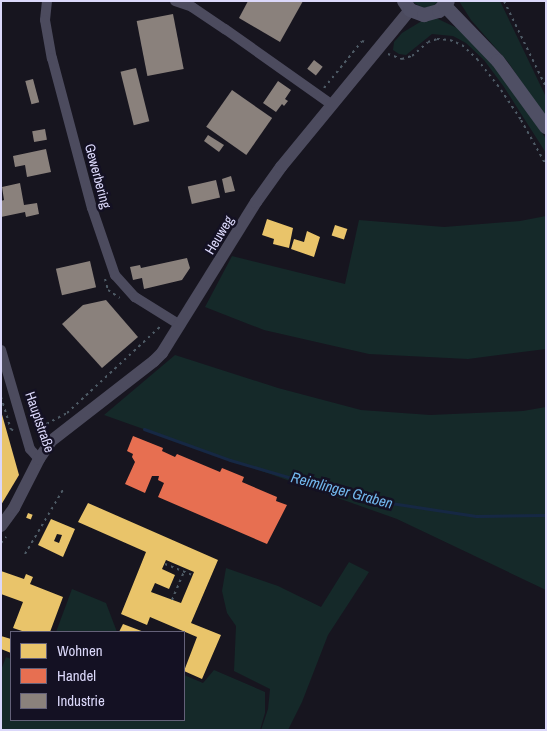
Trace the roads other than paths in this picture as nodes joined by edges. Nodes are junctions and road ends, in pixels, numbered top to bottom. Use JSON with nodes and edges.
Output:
{"nodes":[{"id":1,"x":47,"y":1,"type":"edge"},
{"id":2,"x":175,"y":1,"type":"edge"},
{"id":3,"x":446,"y":4,"type":"edge"},
{"id":4,"x":407,"y":5,"type":"edge"},
{"id":5,"x":331,"y":104,"type":"junction"},
{"id":6,"x":546,"y":127,"type":"edge"},
{"id":7,"x":180,"y":325,"type":"junction"},
{"id":8,"x":1,"y":350,"type":"edge"},
{"id":9,"x":39,"y":458,"type":"junction"},
{"id":10,"x":1,"y":526,"type":"edge"}],
"edges":[{"from":1,"to":7,"type":"street","name":"Gewerbering"},
{"from":2,"to":5,"type":"street"},
{"from":3,"to":4,"type":"main road"},
{"from":3,"to":6,"type":"main road"},
{"from":4,"to":5,"type":"street","name":"Heuweg"},
{"from":5,"to":7,"type":"street","name":"Heuweg"},
{"from":7,"to":9,"type":"street","name":"Heuweg"},
{"from":8,"to":9,"type":"street","name":"Hauptstraße"},
{"from":9,"to":10,"type":"street","name":"Hauptstraße"}]}
